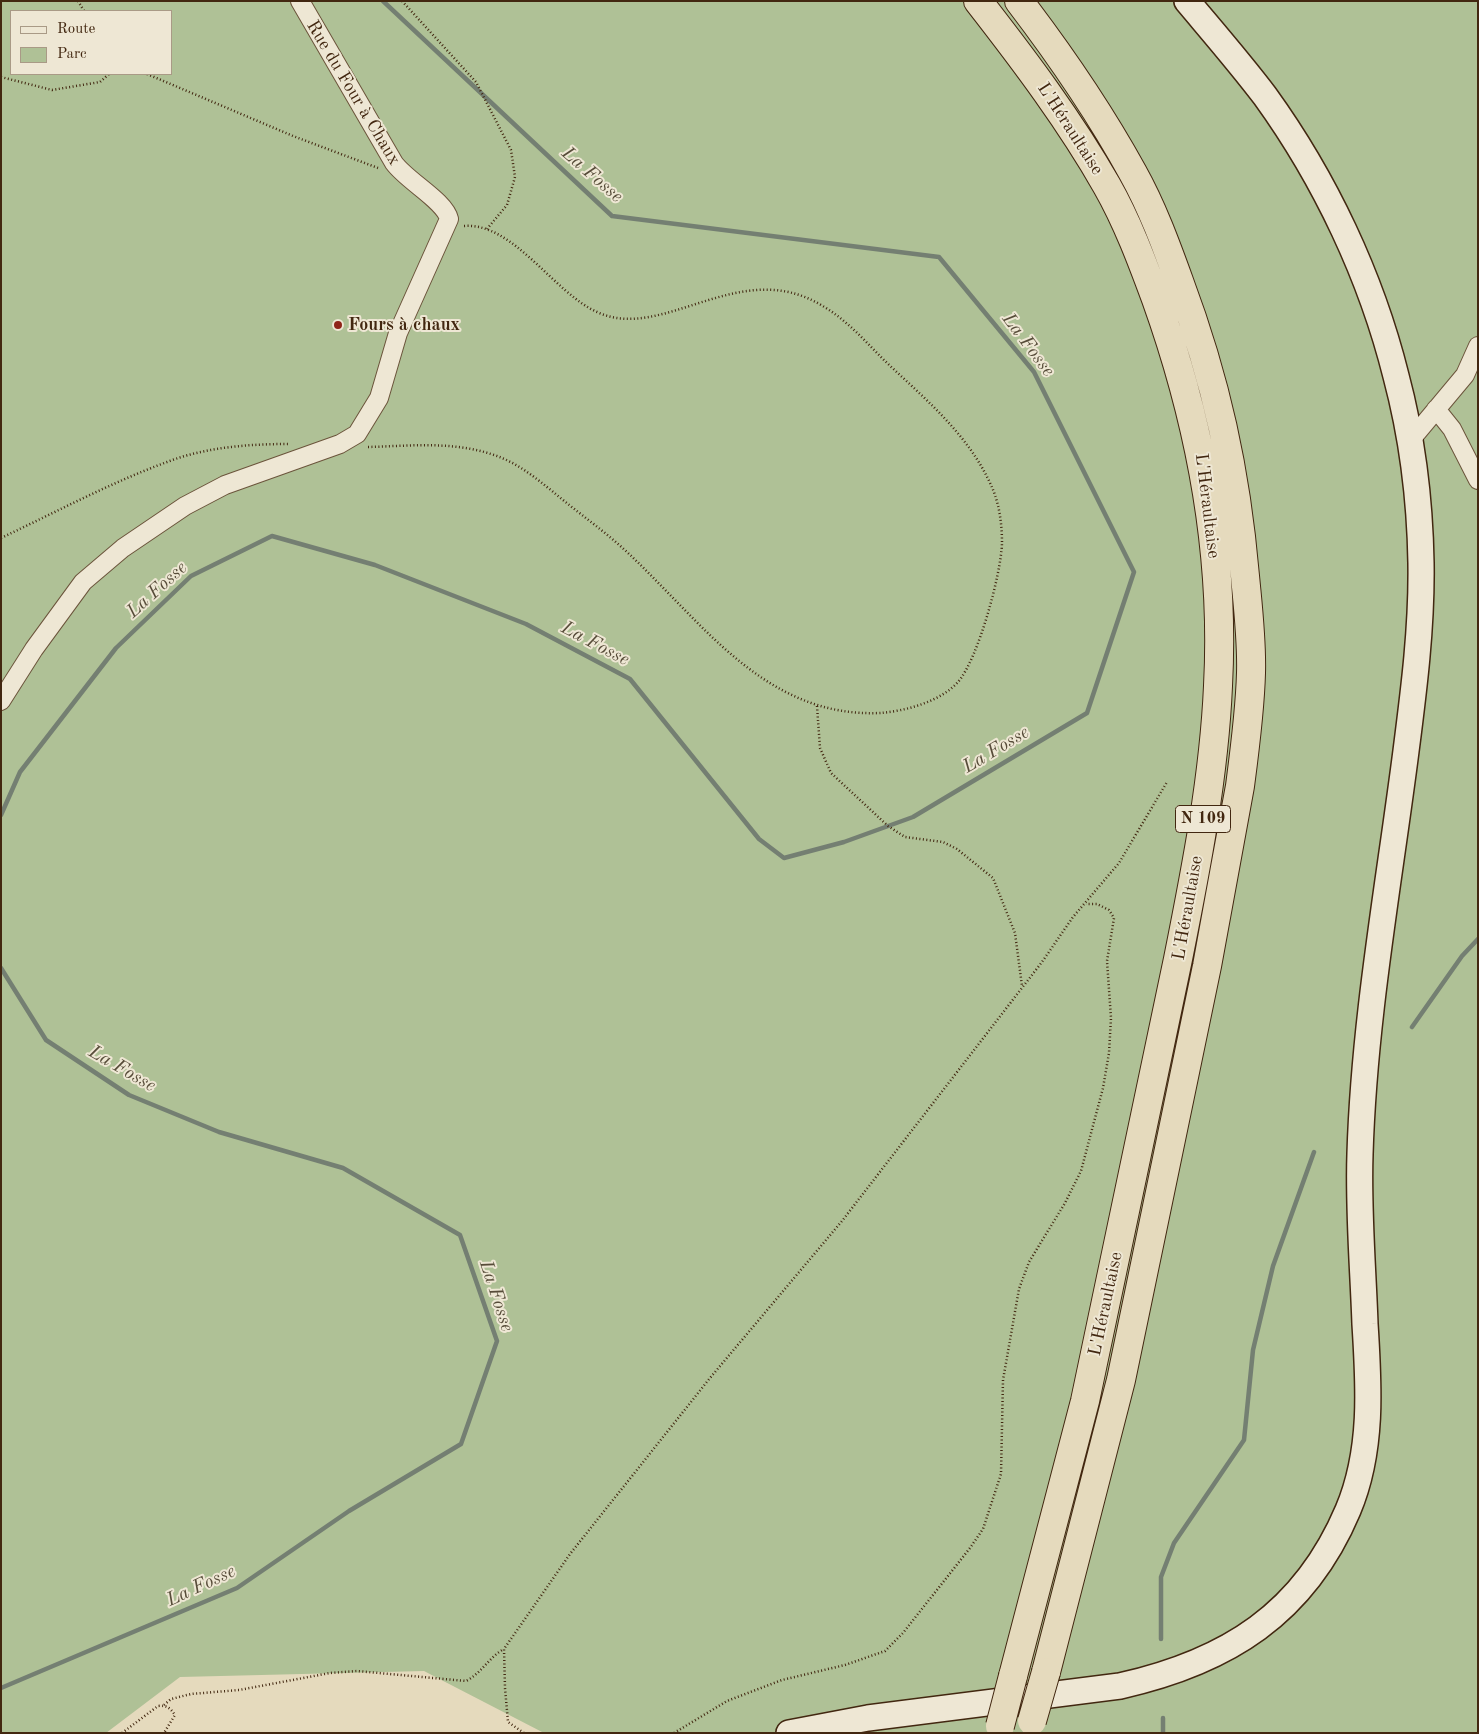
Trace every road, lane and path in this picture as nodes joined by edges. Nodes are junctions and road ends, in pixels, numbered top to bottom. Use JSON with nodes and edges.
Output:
{"nodes":[{"id":1,"x":300,"y":1,"type":"edge"},
{"id":2,"x":402,"y":1,"type":"edge"},
{"id":3,"x":978,"y":1,"type":"edge"},
{"id":4,"x":1019,"y":1,"type":"edge"},
{"id":5,"x":1186,"y":1,"type":"edge"},
{"id":6,"x":108,"y":75,"type":"edge"},
{"id":7,"x":149,"y":75,"type":"edge"},
{"id":8,"x":1,"y":77,"type":"edge"},
{"id":9,"x":409,"y":180,"type":"junction"},
{"id":10,"x":447,"y":228,"type":"junction"},
{"id":11,"x":486,"y":230,"type":"junction"},
{"id":12,"x":1478,"y":346,"type":"edge"},
{"id":13,"x":1436,"y":410,"type":"junction"},
{"id":14,"x":1409,"y":442,"type":"junction"},
{"id":15,"x":293,"y":444,"type":"dead end"},
{"id":16,"x":364,"y":447,"type":"dead end"},
{"id":17,"x":1478,"y":480,"type":"edge"},
{"id":18,"x":1,"y":538,"type":"edge"},
{"id":19,"x":1,"y":701,"type":"edge"},
{"id":20,"x":817,"y":706,"type":"junction"},
{"id":21,"x":1167,"y":782,"type":"dead end"},
{"id":22,"x":1086,"y":904,"type":"junction"},
{"id":23,"x":1022,"y":987,"type":"junction"},
{"id":24,"x":504,"y":1649,"type":"junction"},
{"id":25,"x":164,"y":1705,"type":"junction"},
{"id":26,"x":1030,"y":1727,"type":"edge"},
{"id":27,"x":999,"y":1729,"type":"edge"},
{"id":28,"x":122,"y":1733,"type":"edge"},
{"id":29,"x":164,"y":1733,"type":"edge"},
{"id":30,"x":524,"y":1733,"type":"edge"},
{"id":31,"x":674,"y":1733,"type":"edge"},
{"id":32,"x":789,"y":1733,"type":"edge"}],
"edges":[{"from":1,"to":9,"type":"street","name":"Rue du Four à Chaux"},
{"from":2,"to":11,"type":"path"},
{"from":3,"to":27,"type":"highway","name":"L'Héraultaise","number":"N 109","bridge":true},
{"from":4,"to":26,"type":"highway","name":"L'Héraultaise","number":"N 109","bridge":true},
{"from":5,"to":14,"type":"street"},
{"from":6,"to":8,"type":"path"},
{"from":7,"to":9,"type":"path"},
{"from":9,"to":10,"type":"street","name":"Rue du Four à Chaux"},
{"from":10,"to":11,"type":"path"},
{"from":10,"to":19,"type":"street"},
{"from":11,"to":20,"type":"path"},
{"from":12,"to":13,"type":"street"},
{"from":13,"to":14,"type":"street"},
{"from":13,"to":17,"type":"street"},
{"from":14,"to":32,"type":"street"},
{"from":15,"to":18,"type":"path"},
{"from":16,"to":20,"type":"path"},
{"from":20,"to":23,"type":"path"},
{"from":21,"to":22,"type":"path"},
{"from":22,"to":23,"type":"path"},
{"from":22,"to":31,"type":"path"},
{"from":23,"to":24,"type":"path"},
{"from":24,"to":25,"type":"path"},
{"from":24,"to":30,"type":"path"},
{"from":25,"to":28,"type":"path"},
{"from":25,"to":29,"type":"path"}]}
